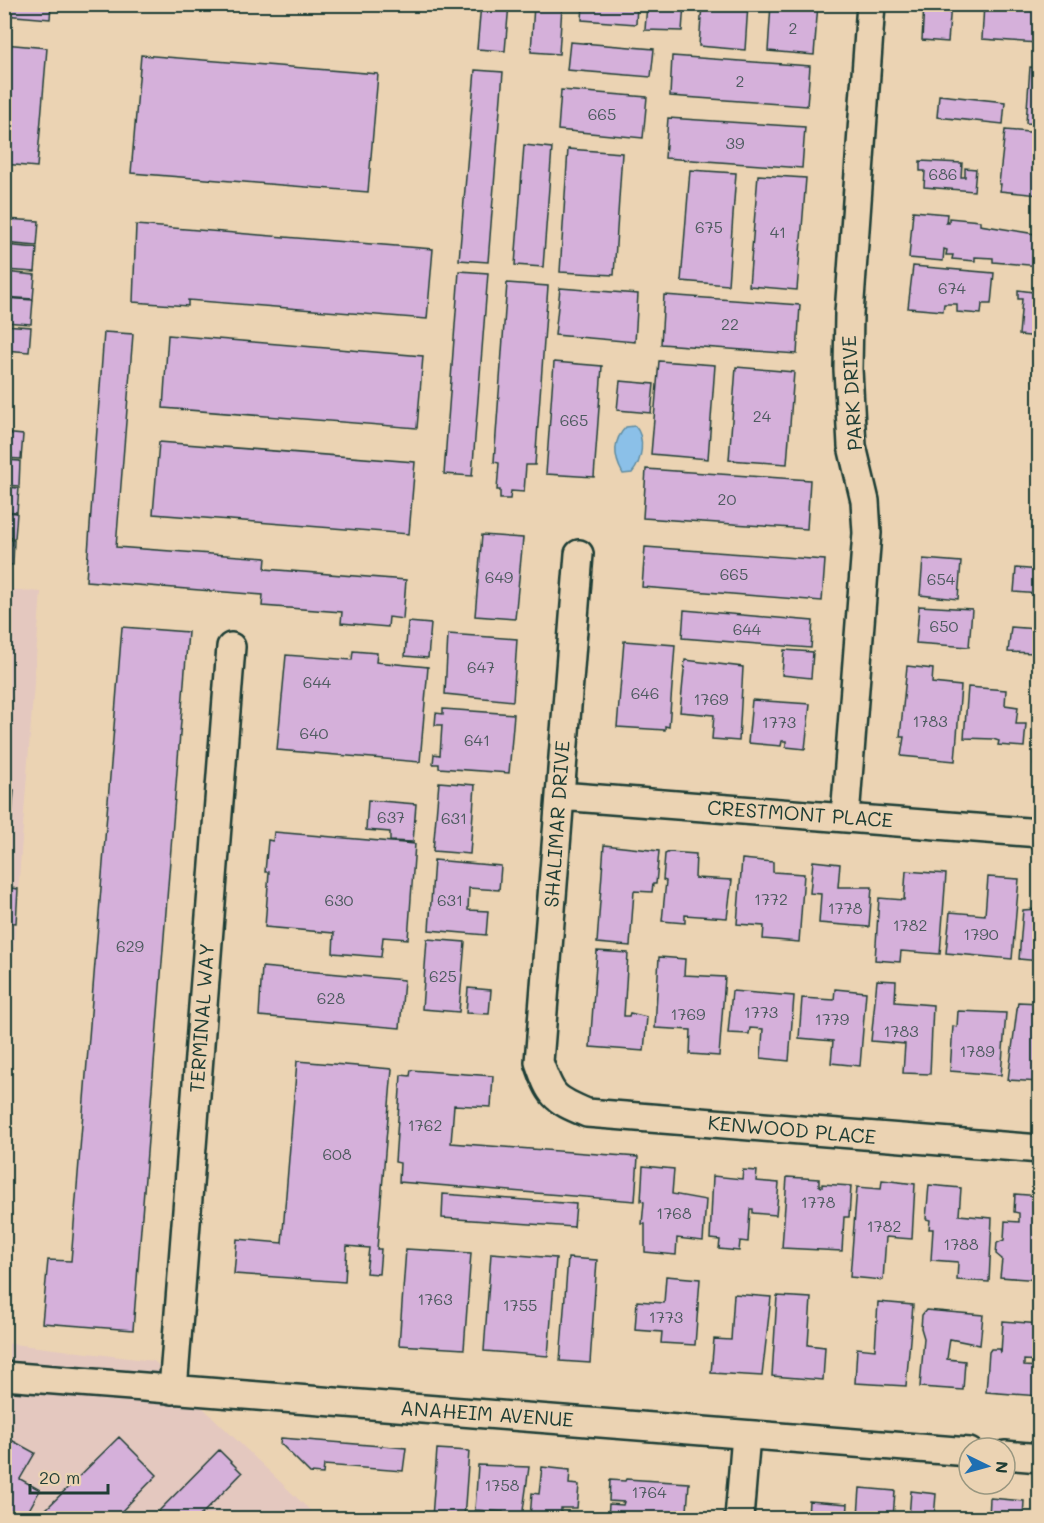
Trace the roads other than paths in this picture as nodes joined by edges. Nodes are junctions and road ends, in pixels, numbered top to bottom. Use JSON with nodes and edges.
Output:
{"nodes":[{"id":1,"x":871,"y":4,"type":"edge"},
{"id":2,"x":579,"y":554,"type":"dead end"},
{"id":3,"x":231,"y":647,"type":"dead end"},
{"id":4,"x":560,"y":796,"type":"junction"},
{"id":5,"x":845,"y":817,"type":"junction"},
{"id":6,"x":1040,"y":833,"type":"edge"},
{"id":7,"x":550,"y":1093,"type":"joint"},
{"id":8,"x":1040,"y":1149,"type":"edge"},
{"id":9,"x":4,"y":1376,"type":"edge"},
{"id":10,"x":173,"y":1390,"type":"junction"},
{"id":11,"x":746,"y":1435,"type":"junction"},
{"id":12,"x":957,"y":1451,"type":"edge"},
{"id":13,"x":1017,"y":1456,"type":"edge"},
{"id":14,"x":1040,"y":1458,"type":"edge"},
{"id":15,"x":739,"y":1518,"type":"edge"}],
"edges":[{"from":1,"to":5,"type":"street","name":"PARK DRIVE"},
{"from":2,"to":4,"type":"street","name":"SHALIMAR DRIVE"},
{"from":3,"to":10,"type":"street","name":"TERMINAL WAY"},
{"from":4,"to":5,"type":"street","name":"CRESTMONT PLACE"},
{"from":4,"to":7,"type":"street","name":"SHALIMAR DRIVE"},
{"from":5,"to":6,"type":"street","name":"CRESTMONT PLACE"},
{"from":7,"to":8,"type":"street","name":"KENWOOD PLACE"},
{"from":9,"to":10,"type":"street","name":"ANAHEIM AVENUE"},
{"from":10,"to":11,"type":"street","name":"ANAHEIM AVENUE"},
{"from":11,"to":12,"type":"street","name":"ANAHEIM AVENUE"},
{"from":11,"to":15,"type":"street"},
{"from":13,"to":14,"type":"street"}]}
